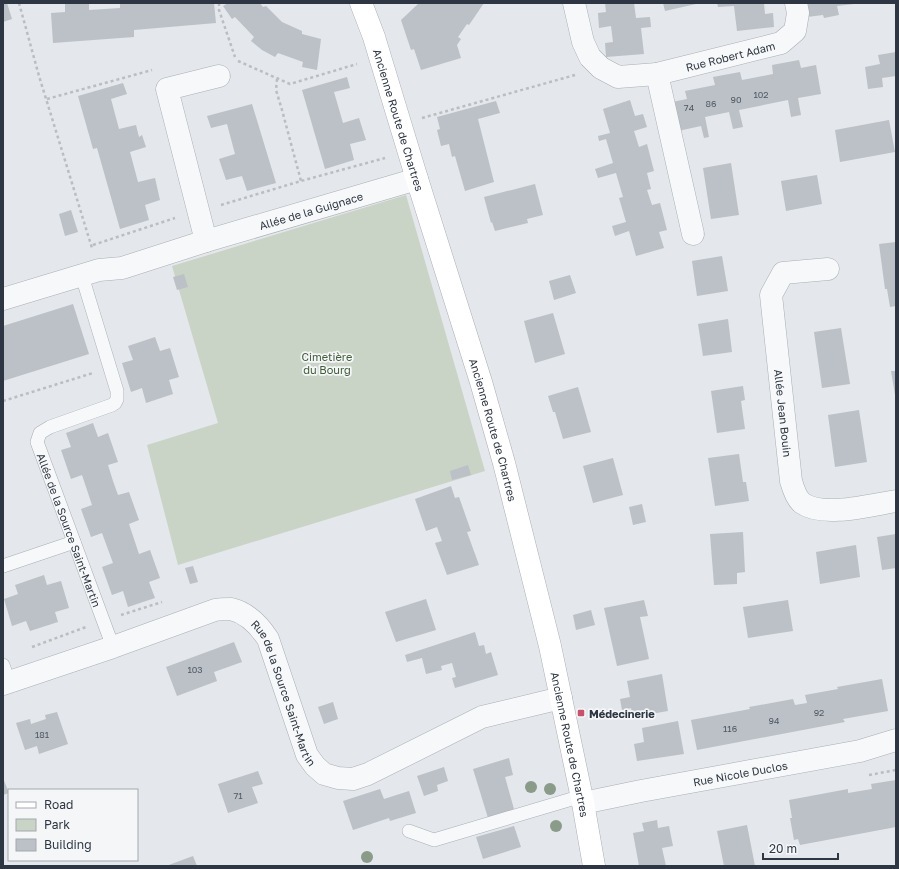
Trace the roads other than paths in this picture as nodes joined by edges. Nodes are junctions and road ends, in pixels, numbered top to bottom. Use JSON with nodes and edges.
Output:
{"nodes":[{"id":1,"x":361,"y":3,"type":"edge"},
{"id":2,"x":574,"y":3,"type":"edge"},
{"id":3,"x":796,"y":3,"type":"edge"},
{"id":4,"x":657,"y":74,"type":"junction"},
{"id":5,"x":220,"y":76,"type":"dead end"},
{"id":6,"x":417,"y":179,"type":"junction"},
{"id":7,"x":693,"y":234,"type":"dead end"},
{"id":8,"x":206,"y":241,"type":"junction"},
{"id":9,"x":828,"y":268,"type":"dead end"},
{"id":10,"x":82,"y":276,"type":"junction"},
{"id":11,"x":3,"y":299,"type":"edge"},
{"id":12,"x":896,"y":501,"type":"edge"},
{"id":13,"x":74,"y":542,"type":"junction"},
{"id":14,"x":3,"y":566,"type":"edge"},
{"id":15,"x":113,"y":647,"type":"junction"},
{"id":16,"x":5,"y":677,"type":"edge"},
{"id":17,"x":561,"y":698,"type":"junction"},
{"id":18,"x":896,"y":740,"type":"edge"},
{"id":19,"x":583,"y":800,"type":"junction"},
{"id":20,"x":408,"y":831,"type":"dead end"},
{"id":21,"x":594,"y":866,"type":"edge"}],
"edges":[{"from":1,"to":6,"type":"main road","name":"Ancienne Route de Chartres"},
{"from":2,"to":4,"type":"street","name":"Rue Robert Adam"},
{"from":3,"to":4,"type":"street","name":"Rue Robert Adam"},
{"from":4,"to":7,"type":"street"},
{"from":5,"to":8,"type":"street"},
{"from":6,"to":8,"type":"street","name":"Allée de la Guignace"},
{"from":6,"to":17,"type":"main road","name":"Ancienne Route de Chartres"},
{"from":8,"to":10,"type":"street","name":"Allée de la Guignace"},
{"from":9,"to":12,"type":"street","name":"Allée Jean Bouin"},
{"from":10,"to":11,"type":"street","name":"Allée de la Guignace"},
{"from":10,"to":13,"type":"lane","name":"Allée de la Source Saint-Martin"},
{"from":13,"to":14,"type":"lane"},
{"from":13,"to":15,"type":"lane","name":"Allée de la Source Saint-Martin"},
{"from":15,"to":16,"type":"street","name":"Rue de la Source Saint-Martin"},
{"from":15,"to":17,"type":"street","name":"Rue de la Source Saint-Martin"},
{"from":17,"to":19,"type":"main road","name":"Ancienne Route de Chartres"},
{"from":18,"to":19,"type":"street","name":"Rue Nicole Duclos"},
{"from":19,"to":20,"type":"lane"},
{"from":19,"to":21,"type":"main road","name":"Ancienne Route de Chartres"}]}
